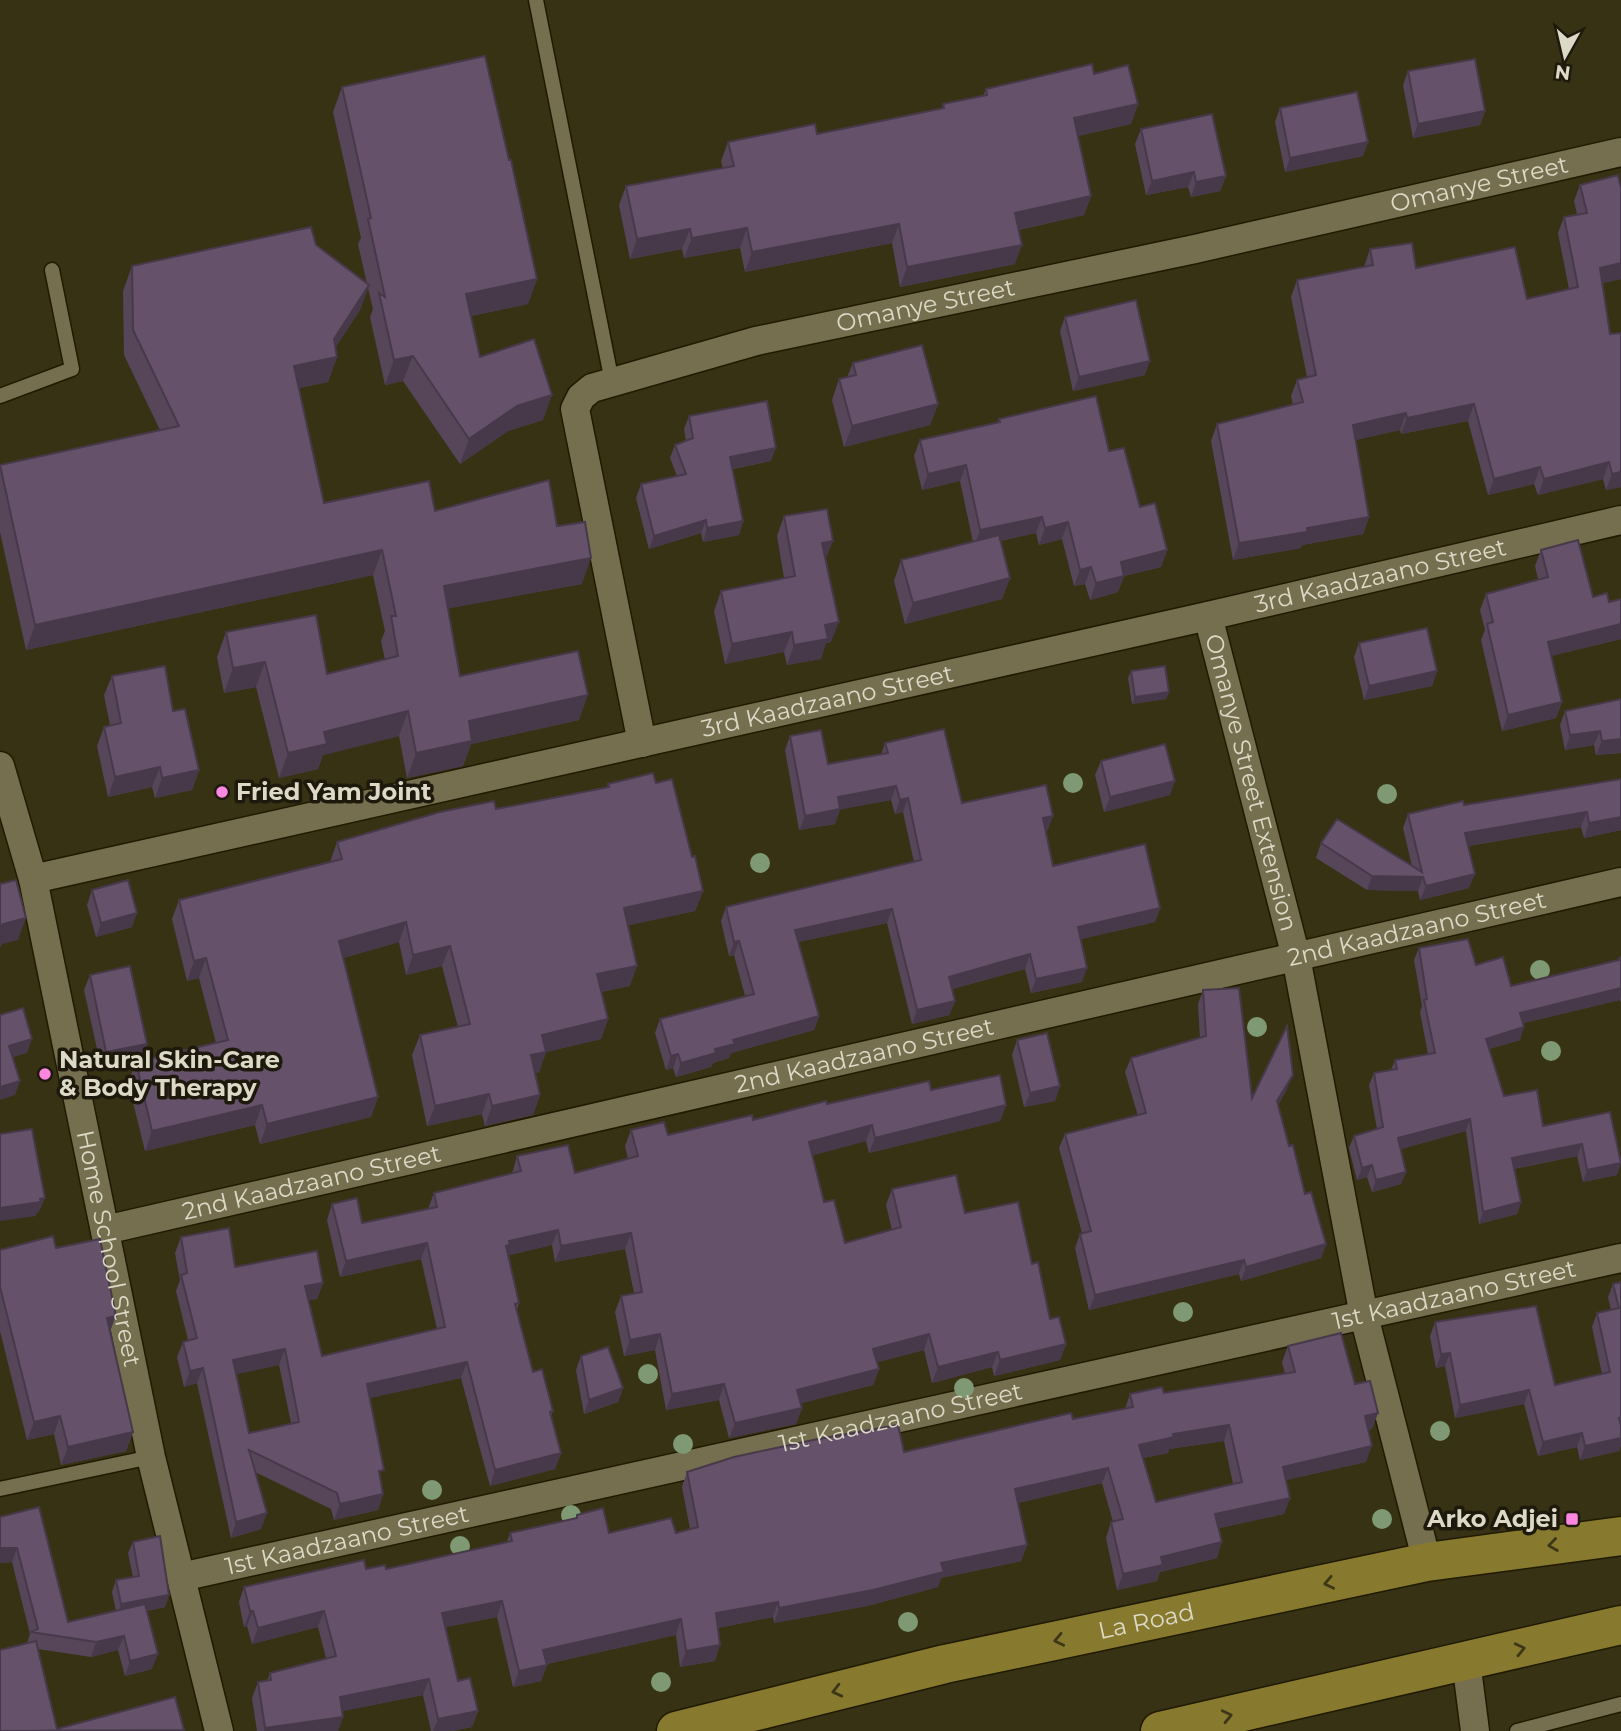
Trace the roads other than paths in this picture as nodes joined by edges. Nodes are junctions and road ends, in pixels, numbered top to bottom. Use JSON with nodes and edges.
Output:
{"nodes":[{"id":1,"x":536,"y":0,"type":"edge"},
{"id":2,"x":1621,"y":152,"type":"edge"},
{"id":3,"x":52,"y":270,"type":"dead end"},
{"id":4,"x":612,"y":382,"type":"junction"},
{"id":5,"x":0,"y":396,"type":"edge"},
{"id":6,"x":1621,"y":520,"type":"edge"},
{"id":7,"x":1208,"y":617,"type":"junction"},
{"id":8,"x":642,"y":743,"type":"junction"},
{"id":9,"x":0,"y":766,"type":"edge"},
{"id":10,"x":33,"y":879,"type":"junction"},
{"id":11,"x":1621,"y":882,"type":"edge"},
{"id":12,"x":1296,"y":957,"type":"junction"},
{"id":13,"x":105,"y":1230,"type":"junction"},
{"id":14,"x":1621,"y":1258,"type":"edge"},
{"id":15,"x":1364,"y":1316,"type":"junction"},
{"id":16,"x":151,"y":1457,"type":"junction"},
{"id":17,"x":0,"y":1489,"type":"edge"},
{"id":18,"x":1621,"y":1536,"type":"edge"},
{"id":19,"x":1427,"y":1562,"type":"junction"},
{"id":20,"x":181,"y":1577,"type":"junction"},
{"id":21,"x":1621,"y":1625,"type":"edge"},
{"id":22,"x":1465,"y":1661,"type":"junction"},
{"id":23,"x":1621,"y":1704,"type":"edge"},
{"id":24,"x":219,"y":1731,"type":"edge"},
{"id":25,"x":676,"y":1731,"type":"edge"},
{"id":26,"x":1160,"y":1731,"type":"edge"},
{"id":27,"x":1475,"y":1731,"type":"edge"},
{"id":28,"x":1517,"y":1731,"type":"edge"}],
"edges":[{"from":1,"to":4,"type":"lane"},
{"from":2,"to":4,"type":"street","name":"Omanye Street"},
{"from":3,"to":5,"type":"lane"},
{"from":4,"to":8,"type":"street","name":"Omanye Street"},
{"from":6,"to":7,"type":"street","name":"3rd Kaadzaano Street"},
{"from":7,"to":8,"type":"street","name":"3rd Kaadzaano Street"},
{"from":7,"to":12,"type":"street","name":"Omanye Street Extension"},
{"from":8,"to":10,"type":"street","name":"3rd Kaadzaano Street"},
{"from":9,"to":10,"type":"street","name":"Home School Street"},
{"from":10,"to":13,"type":"street","name":"Home School Street"},
{"from":11,"to":12,"type":"street","name":"2nd Kaadzaano Street"},
{"from":12,"to":13,"type":"street","name":"2nd Kaadzaano Street"},
{"from":12,"to":15,"type":"street","name":"Omanye Street Extension"},
{"from":13,"to":16,"type":"street","name":"Home School Street"},
{"from":14,"to":15,"type":"street","name":"1st Kaadzaano Street"},
{"from":15,"to":19,"type":"street","name":"Omanye Street Extension"},
{"from":15,"to":20,"type":"street","name":"1st Kaadzaano Street"},
{"from":16,"to":17,"type":"lane"},
{"from":16,"to":20,"type":"street","name":"Home School Street"},
{"from":18,"to":19,"type":"main road","name":"La Road","one_way":true},
{"from":19,"to":25,"type":"main road","name":"La Road","one_way":true},
{"from":20,"to":24,"type":"street","name":"Home School Street"},
{"from":22,"to":21,"type":"main road","one_way":true},
{"from":26,"to":22,"type":"main road","one_way":true},
{"from":22,"to":27,"type":"street"},
{"from":23,"to":28,"type":"lane"}]}
